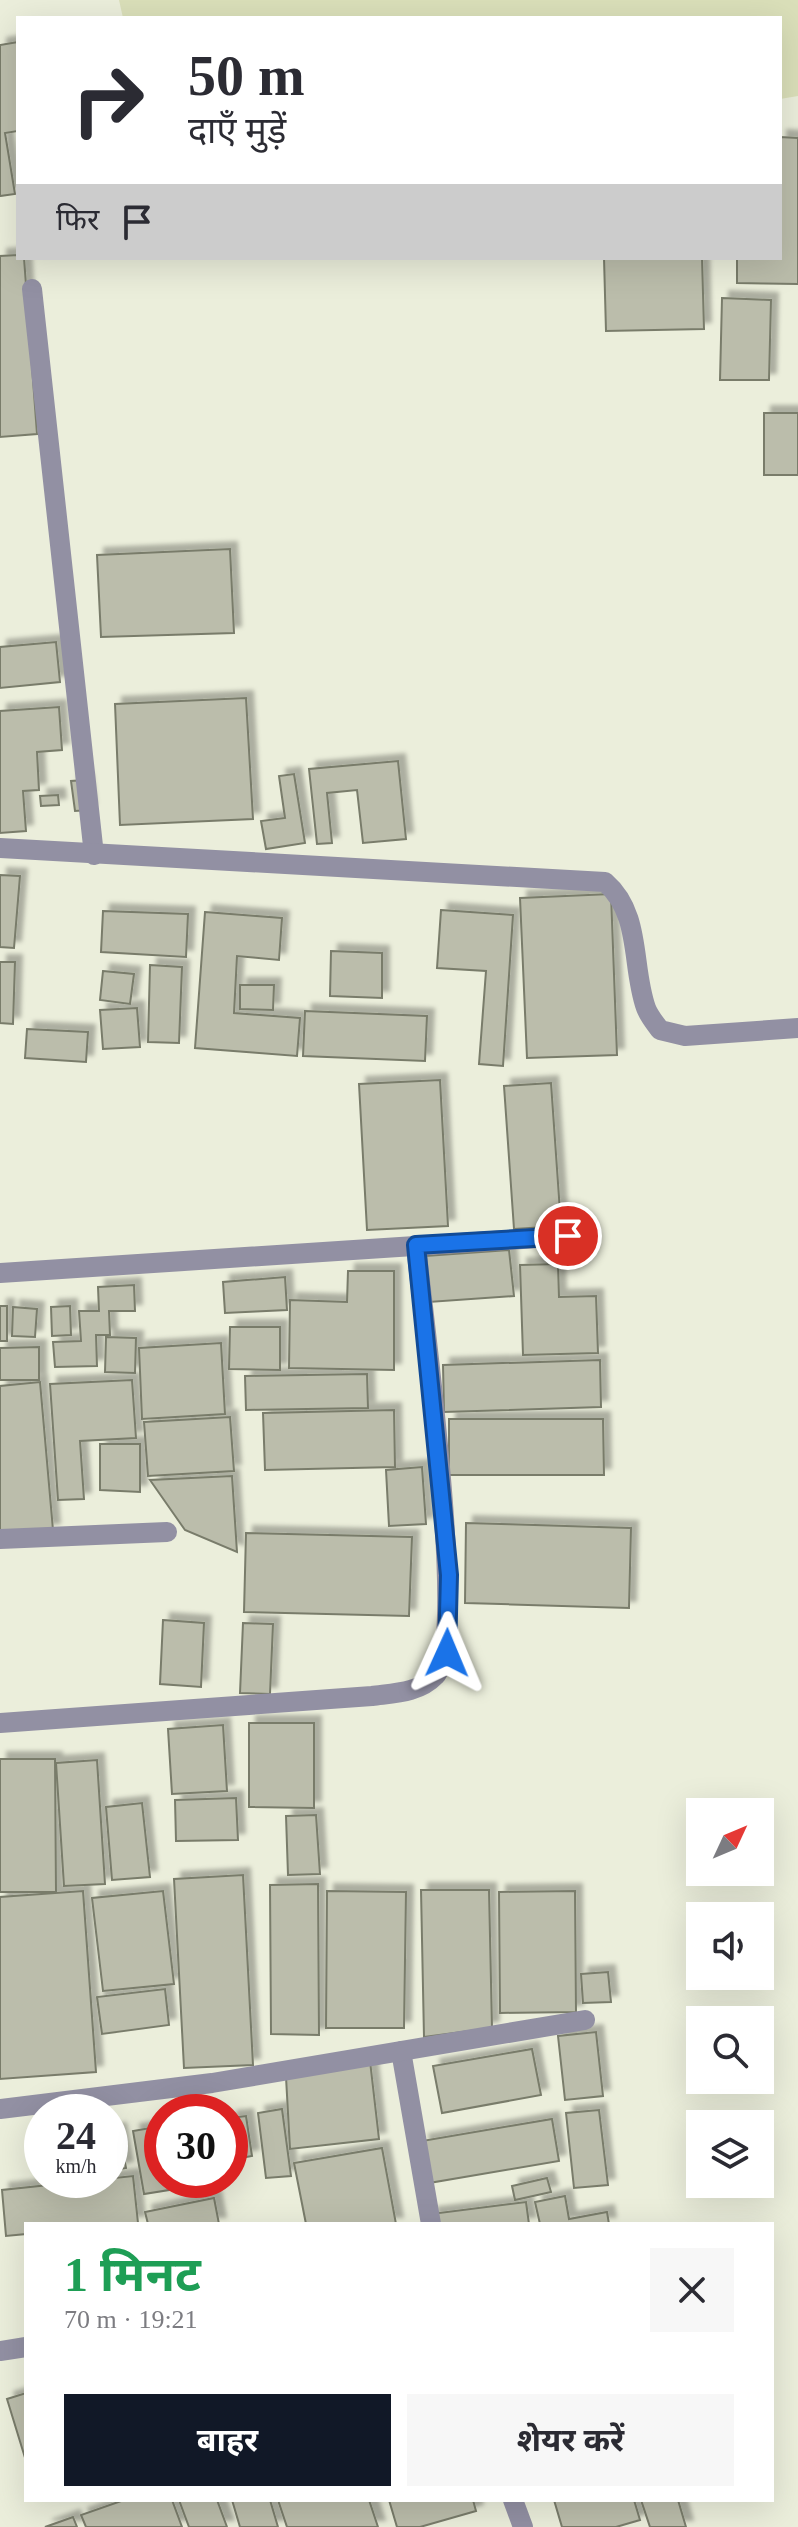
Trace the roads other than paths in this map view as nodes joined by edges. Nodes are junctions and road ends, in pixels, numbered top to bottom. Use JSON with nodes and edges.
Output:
{"nodes":[{"id":1,"x":32,"y":289,"type":"dead end"},
{"id":2,"x":0,"y":848,"type":"edge"},
{"id":3,"x":94,"y":855,"type":"junction"},
{"id":4,"x":798,"y":1028,"type":"edge"},
{"id":5,"x":568,"y":1236,"type":"dead end"},
{"id":6,"x":416,"y":1245,"type":"junction"},
{"id":7,"x":0,"y":1273,"type":"edge"},
{"id":8,"x":167,"y":1532,"type":"dead end"},
{"id":9,"x":0,"y":1539,"type":"edge"},
{"id":10,"x":0,"y":1723,"type":"edge"},
{"id":11,"x":585,"y":2020,"type":"dead end"},
{"id":12,"x":401,"y":2051,"type":"junction"},
{"id":13,"x":0,"y":2109,"type":"edge"},
{"id":14,"x":431,"y":2222,"type":"edge"},
{"id":15,"x":24,"y":2347,"type":"edge"},
{"id":16,"x":0,"y":2351,"type":"edge"},
{"id":17,"x":513,"y":2502,"type":"edge"},
{"id":18,"x":516,"y":2525,"type":"edge"}],
"edges":[{"from":1,"to":3,"type":"street"},
{"from":2,"to":3,"type":"street"},
{"from":3,"to":4,"type":"street"},
{"from":5,"to":6,"type":"street"},
{"from":6,"to":7,"type":"street"},
{"from":6,"to":10,"type":"street"},
{"from":8,"to":9,"type":"street"},
{"from":11,"to":12,"type":"street"},
{"from":12,"to":13,"type":"street"},
{"from":12,"to":14,"type":"street"},
{"from":15,"to":16,"type":"street"},
{"from":17,"to":18,"type":"street"}]}
